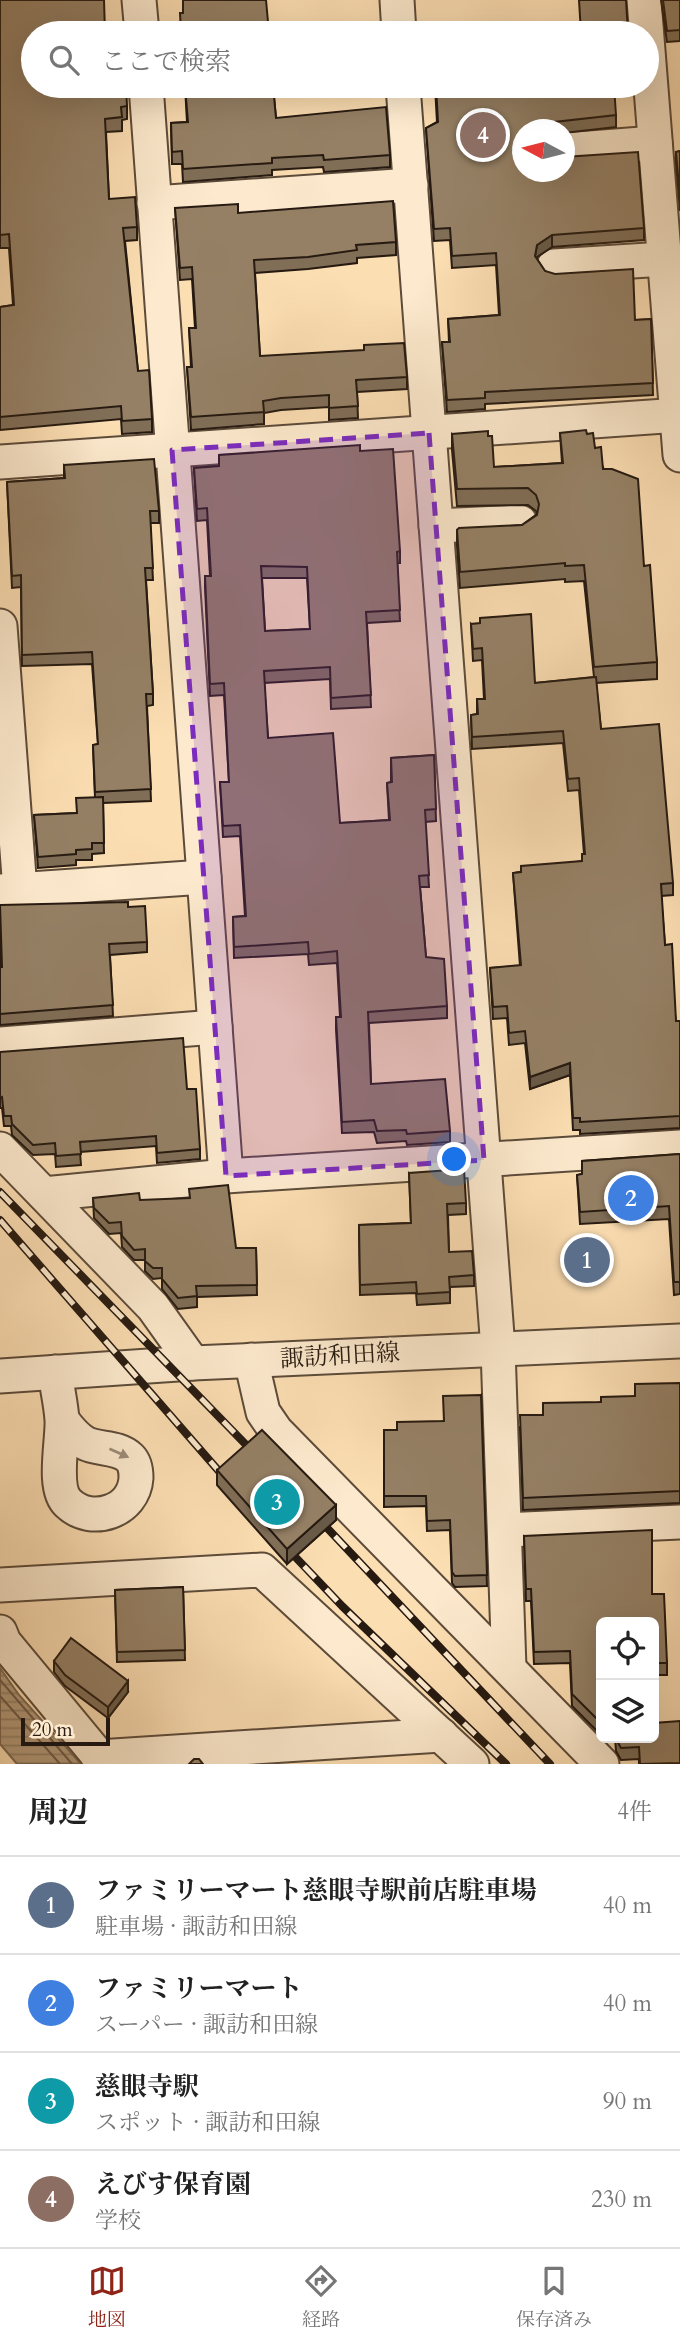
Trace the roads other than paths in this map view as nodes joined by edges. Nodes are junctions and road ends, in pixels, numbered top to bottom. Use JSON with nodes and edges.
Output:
{"nodes":[{"id":1,"x":139,"y":0,"type":"edge"},
{"id":2,"x":397,"y":0,"type":"edge"},
{"id":3,"x":645,"y":0,"type":"edge"},
{"id":4,"x":141,"y":21,"type":"edge"},
{"id":5,"x":398,"y":21,"type":"edge"},
{"id":6,"x":646,"y":21,"type":"edge"},
{"id":7,"x":147,"y":98,"type":"edge"},
{"id":8,"x":404,"y":98,"type":"edge"},
{"id":9,"x":652,"y":98,"type":"edge"},
{"id":10,"x":655,"y":143,"type":"junction"},
{"id":11,"x":575,"y":149,"type":"edge"},
{"id":12,"x":411,"y":185,"type":"junction"},
{"id":13,"x":154,"y":202,"type":"junction"},
{"id":14,"x":664,"y":259,"type":"junction"},
{"id":15,"x":554,"y":266,"type":"dead end"},
{"id":16,"x":678,"y":415,"type":"edge"},
{"id":17,"x":429,"y":433,"type":"junction"},
{"id":18,"x":172,"y":450,"type":"junction"},
{"id":19,"x":680,"y":455,"type":"edge"},
{"id":20,"x":0,"y":462,"type":"edge"},
{"id":21,"x":520,"y":522,"type":"edge"},
{"id":22,"x":436,"y":527,"type":"junction"},
{"id":23,"x":0,"y":626,"type":"edge"},
{"id":24,"x":204,"y":877,"type":"junction"},
{"id":25,"x":10,"y":890,"type":"edge"},
{"id":26,"x":215,"y":1027,"type":"junction"},
{"id":27,"x":0,"y":1044,"type":"edge"},
{"id":28,"x":680,"y":1147,"type":"edge"},
{"id":29,"x":0,"y":1149,"type":"edge"},
{"id":30,"x":484,"y":1160,"type":"junction"},
{"id":31,"x":226,"y":1176,"type":"junction"},
{"id":32,"x":44,"y":1194,"type":"junction"},
{"id":33,"x":680,"y":1341,"type":"edge"},
{"id":34,"x":498,"y":1349,"type":"junction"},
{"id":35,"x":251,"y":1360,"type":"junction"},
{"id":36,"x":193,"y":1363,"type":"junction"},
{"id":37,"x":55,"y":1372,"type":"junction"},
{"id":38,"x":0,"y":1376,"type":"edge"},
{"id":39,"x":62,"y":1420,"type":"dead end"},
{"id":40,"x":680,"y":1522,"type":"edge"},
{"id":41,"x":505,"y":1530,"type":"junction"},
{"id":42,"x":0,"y":1585,"type":"edge"},
{"id":43,"x":0,"y":1632,"type":"edge"},
{"id":44,"x":509,"y":1668,"type":"junction"},
{"id":45,"x":441,"y":1735,"type":"junction"},
{"id":46,"x":101,"y":1760,"type":"edge"},
{"id":47,"x":472,"y":1764,"type":"edge"},
{"id":48,"x":602,"y":1764,"type":"edge"}],
"edges":[{"from":1,"to":4,"type":"street"},
{"from":2,"to":5,"type":"street"},
{"from":3,"to":6,"type":"street"},
{"from":7,"to":13,"type":"street"},
{"from":8,"to":12,"type":"street"},
{"from":9,"to":10,"type":"street"},
{"from":10,"to":11,"type":"street"},
{"from":10,"to":14,"type":"street"},
{"from":12,"to":13,"type":"street"},
{"from":12,"to":17,"type":"street"},
{"from":13,"to":18,"type":"street"},
{"from":14,"to":15,"type":"street"},
{"from":14,"to":16,"type":"street"},
{"from":16,"to":17,"type":"street"},
{"from":16,"to":19,"type":"street"},
{"from":17,"to":18,"type":"street"},
{"from":17,"to":22,"type":"street"},
{"from":18,"to":20,"type":"street"},
{"from":18,"to":24,"type":"street"},
{"from":21,"to":22,"type":"street"},
{"from":22,"to":30,"type":"street"},
{"from":23,"to":25,"type":"street"},
{"from":24,"to":25,"type":"street"},
{"from":24,"to":26,"type":"street"},
{"from":26,"to":27,"type":"street"},
{"from":26,"to":31,"type":"street"},
{"from":28,"to":30,"type":"street"},
{"from":29,"to":32,"type":"street"},
{"from":30,"to":31,"type":"street"},
{"from":30,"to":34,"type":"street"},
{"from":31,"to":32,"type":"street"},
{"from":32,"to":36,"type":"street"},
{"from":33,"to":34,"type":"street","name":"諏訪和田線"},
{"from":34,"to":35,"type":"street","name":"諏訪和田線"},
{"from":34,"to":41,"type":"street"},
{"from":35,"to":36,"type":"street","name":"諏訪和田線"},
{"from":35,"to":44,"type":"street"},
{"from":36,"to":37,"type":"street","name":"諏訪和田線"},
{"from":37,"to":38,"type":"street","name":"諏訪和田線"},
{"from":37,"to":39,"type":"street"},
{"from":40,"to":41,"type":"street"},
{"from":41,"to":44,"type":"street"},
{"from":42,"to":45,"type":"street"},
{"from":43,"to":46,"type":"street"},
{"from":44,"to":48,"type":"street"},
{"from":45,"to":46,"type":"street"},
{"from":45,"to":47,"type":"street"}]}
